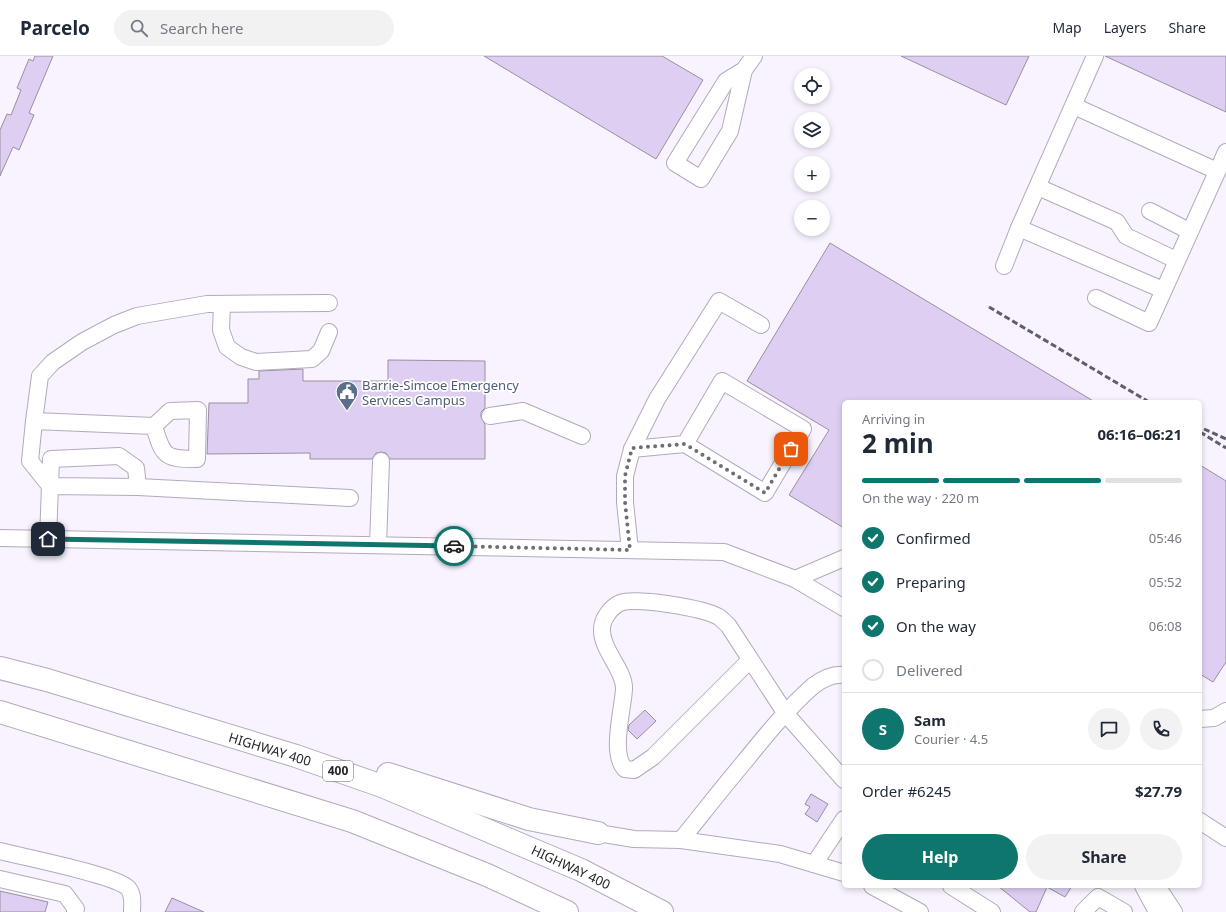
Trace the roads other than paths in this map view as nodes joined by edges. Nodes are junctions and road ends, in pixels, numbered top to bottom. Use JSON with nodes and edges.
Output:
{"nodes":[{"id":1,"x":754,"y":56,"type":"edge"},
{"id":2,"x":1095,"y":56,"type":"edge"},
{"id":3,"x":744,"y":70,"type":"junction"},
{"id":4,"x":1074,"y":106,"type":"junction"},
{"id":5,"x":1226,"y":152,"type":"edge"},
{"id":6,"x":1216,"y":171,"type":"junction"},
{"id":7,"x":1038,"y":187,"type":"junction"},
{"id":8,"x":1150,"y":211,"type":"dead end"},
{"id":9,"x":1019,"y":228,"type":"junction"},
{"id":10,"x":1189,"y":231,"type":"junction"},
{"id":11,"x":1176,"y":260,"type":"junction"},
{"id":12,"x":1004,"y":266,"type":"dead end"},
{"id":13,"x":1163,"y":290,"type":"junction"},
{"id":14,"x":1096,"y":298,"type":"dead end"},
{"id":15,"x":330,"y":303,"type":"dead end"},
{"id":16,"x":222,"y":304,"type":"junction"},
{"id":17,"x":761,"y":325,"type":"dead end"},
{"id":18,"x":329,"y":332,"type":"dead end"},
{"id":19,"x":490,"y":416,"type":"dead end"},
{"id":20,"x":34,"y":421,"type":"junction"},
{"id":21,"x":154,"y":426,"type":"dead end"},
{"id":22,"x":582,"y":436,"type":"dead end"},
{"id":23,"x":685,"y":444,"type":"junction"},
{"id":24,"x":632,"y":448,"type":"junction"},
{"id":25,"x":381,"y":461,"type":"dead end"},
{"id":26,"x":50,"y":486,"type":"junction"},
{"id":27,"x":138,"y":487,"type":"junction"},
{"id":28,"x":350,"y":498,"type":"dead end"},
{"id":29,"x":0,"y":538,"type":"edge"},
{"id":30,"x":48,"y":539,"type":"junction"},
{"id":31,"x":378,"y":545,"type":"junction"},
{"id":32,"x":630,"y":550,"type":"junction"},
{"id":33,"x":842,"y":559,"type":"edge"},
{"id":34,"x":795,"y":579,"type":"junction"},
{"id":35,"x":842,"y":607,"type":"edge"},
{"id":36,"x":750,"y":660,"type":"junction"},
{"id":37,"x":0,"y":668,"type":"edge"},
{"id":38,"x":842,"y":676,"type":"edge"},
{"id":39,"x":1226,"y":711,"type":"edge"},
{"id":40,"x":0,"y":712,"type":"edge"},
{"id":41,"x":786,"y":714,"type":"junction"},
{"id":42,"x":1202,"y":719,"type":"edge"},
{"id":43,"x":296,"y":756,"type":"junction"},
{"id":44,"x":842,"y":773,"type":"edge"},
{"id":45,"x":842,"y":822,"type":"edge"},
{"id":46,"x":1202,"y":824,"type":"edge"},
{"id":47,"x":598,"y":832,"type":"joint"},
{"id":48,"x":1226,"y":838,"type":"edge"},
{"id":49,"x":680,"y":840,"type":"junction"},
{"id":50,"x":0,"y":851,"type":"edge"},
{"id":51,"x":814,"y":864,"type":"junction"},
{"id":52,"x":842,"y":872,"type":"edge"},
{"id":53,"x":0,"y":879,"type":"edge"},
{"id":54,"x":954,"y":888,"type":"edge"},
{"id":55,"x":1155,"y":888,"type":"edge"},
{"id":56,"x":1156,"y":888,"type":"edge"},
{"id":57,"x":890,"y":890,"type":"edge"},
{"id":58,"x":75,"y":912,"type":"edge"},
{"id":59,"x":132,"y":912,"type":"edge"},
{"id":60,"x":567,"y":912,"type":"edge"},
{"id":61,"x":662,"y":912,"type":"edge"},
{"id":62,"x":920,"y":912,"type":"edge"},
{"id":63,"x":992,"y":912,"type":"edge"},
{"id":64,"x":1083,"y":912,"type":"edge"},
{"id":65,"x":1124,"y":912,"type":"edge"},
{"id":66,"x":1157,"y":912,"type":"edge"},
{"id":67,"x":1174,"y":912,"type":"edge"}],
"edges":[{"from":1,"to":3,"type":"street"},
{"from":2,"to":4,"type":"street"},
{"from":3,"to":3,"type":"street"},
{"from":4,"to":6,"type":"street"},
{"from":4,"to":7,"type":"street"},
{"from":5,"to":6,"type":"street"},
{"from":6,"to":10,"type":"street"},
{"from":7,"to":9,"type":"street"},
{"from":7,"to":11,"type":"street"},
{"from":8,"to":10,"type":"street"},
{"from":9,"to":12,"type":"street"},
{"from":9,"to":13,"type":"street"},
{"from":10,"to":11,"type":"street"},
{"from":11,"to":13,"type":"street"},
{"from":13,"to":14,"type":"street"},
{"from":15,"to":16,"type":"street"},
{"from":16,"to":18,"type":"street"},
{"from":16,"to":20,"type":"street"},
{"from":17,"to":24,"type":"street"},
{"from":19,"to":22,"type":"street"},
{"from":20,"to":21,"type":"street"},
{"from":20,"to":26,"type":"street"},
{"from":23,"to":23,"type":"street"},
{"from":23,"to":24,"type":"street"},
{"from":24,"to":32,"type":"street"},
{"from":25,"to":31,"type":"street"},
{"from":26,"to":27,"type":"street"},
{"from":26,"to":27,"type":"street"},
{"from":26,"to":30,"type":"street"},
{"from":27,"to":28,"type":"street"},
{"from":29,"to":30,"type":"street"},
{"from":30,"to":31,"type":"street"},
{"from":31,"to":32,"type":"street"},
{"from":32,"to":34,"type":"street"},
{"from":33,"to":34,"type":"street"},
{"from":34,"to":35,"type":"street"},
{"from":36,"to":36,"type":"street"},
{"from":36,"to":41,"type":"street"},
{"from":37,"to":43,"type":"highway","name":"HIGHWAY 400","number":"400"},
{"from":38,"to":41,"type":"street"},
{"from":39,"to":42,"type":"street"},
{"from":40,"to":60,"type":"highway"},
{"from":41,"to":44,"type":"street"},
{"from":41,"to":49,"type":"street"},
{"from":43,"to":47,"type":"highway"},
{"from":43,"to":61,"type":"highway","name":"HIGHWAY 400","number":"400"},
{"from":45,"to":51,"type":"street"},
{"from":46,"to":48,"type":"street"},
{"from":47,"to":49,"type":"street"},
{"from":49,"to":51,"type":"street"},
{"from":50,"to":59,"type":"street"},
{"from":51,"to":52,"type":"street"},
{"from":53,"to":58,"type":"street"},
{"from":54,"to":63,"type":"street"},
{"from":55,"to":66,"type":"street"},
{"from":56,"to":67,"type":"street"},
{"from":57,"to":62,"type":"street"},
{"from":64,"to":65,"type":"street"}]}
